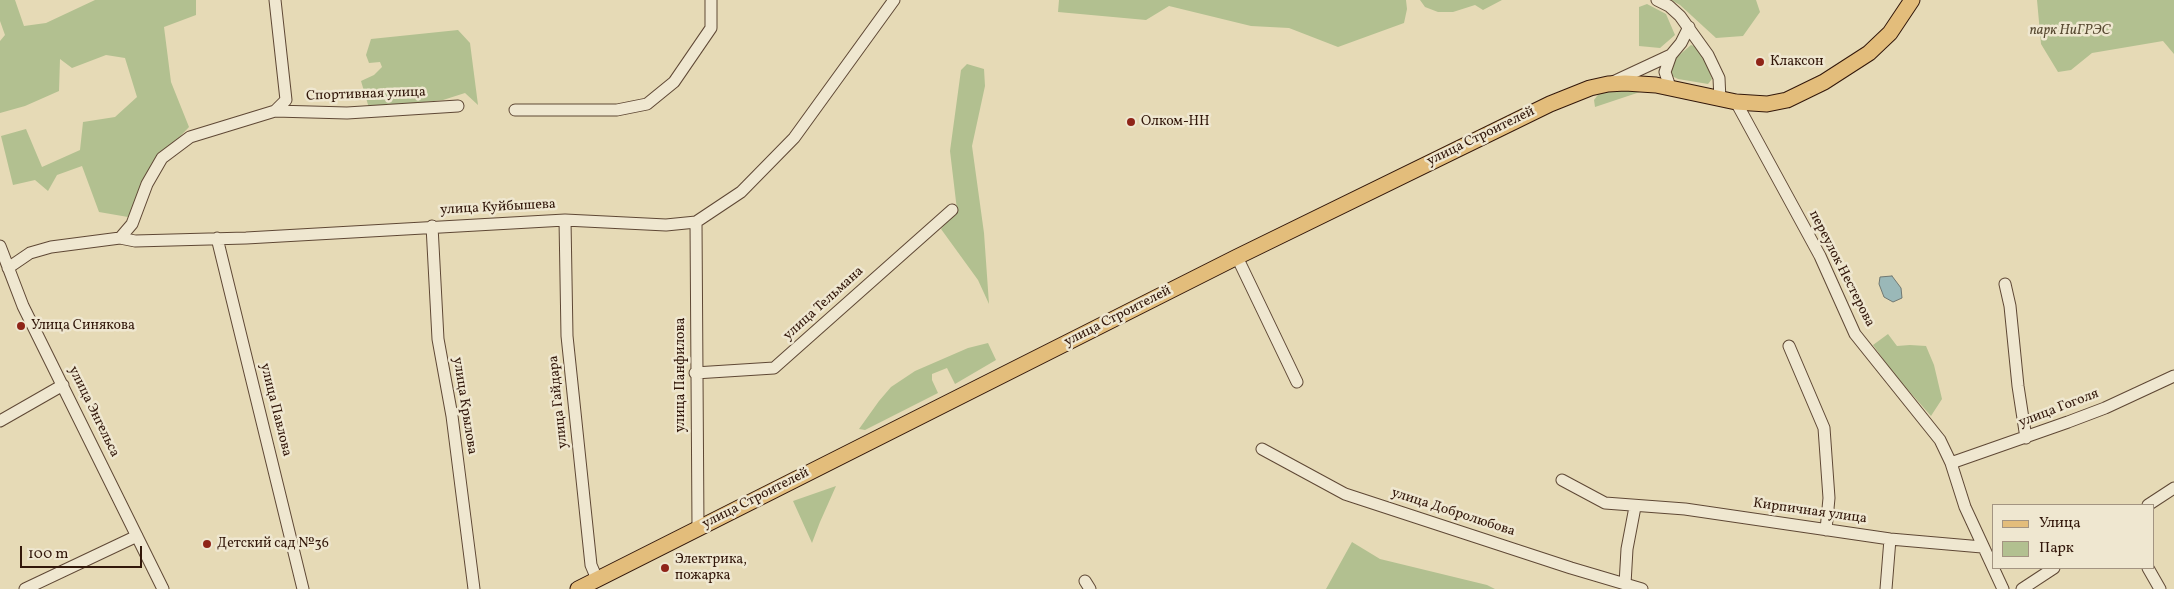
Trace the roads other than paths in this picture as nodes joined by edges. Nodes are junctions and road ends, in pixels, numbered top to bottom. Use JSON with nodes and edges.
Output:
{"nodes":[{"id":1,"x":275,"y":0,"type":"edge"},
{"id":2,"x":710,"y":0,"type":"edge"},
{"id":3,"x":894,"y":0,"type":"edge"},
{"id":4,"x":1657,"y":0,"type":"edge"},
{"id":5,"x":1912,"y":0,"type":"edge"},
{"id":6,"x":1689,"y":27,"type":"junction"},
{"id":7,"x":1671,"y":55,"type":"junction"},
{"id":8,"x":1608,"y":84,"type":"junction"},
{"id":9,"x":1670,"y":87,"type":"junction"},
{"id":10,"x":1720,"y":100,"type":"junction"},
{"id":11,"x":1736,"y":102,"type":"junction"},
{"id":12,"x":458,"y":106,"type":"dead end"},
{"id":13,"x":515,"y":110,"type":"dead end"},
{"id":14,"x":275,"y":111,"type":"junction"},
{"id":15,"x":952,"y":210,"type":"dead end"},
{"id":16,"x":565,"y":220,"type":"junction"},
{"id":17,"x":696,"y":222,"type":"junction"},
{"id":18,"x":432,"y":226,"type":"junction"},
{"id":19,"x":120,"y":238,"type":"junction"},
{"id":20,"x":217,"y":238,"type":"junction"},
{"id":21,"x":0,"y":246,"type":"edge"},
{"id":22,"x":1237,"y":257,"type":"junction"},
{"id":23,"x":8,"y":268,"type":"junction"},
{"id":24,"x":2005,"y":284,"type":"dead end"},
{"id":25,"x":1789,"y":346,"type":"dead end"},
{"id":26,"x":695,"y":373,"type":"junction"},
{"id":27,"x":2174,"y":376,"type":"edge"},
{"id":28,"x":1297,"y":382,"type":"dead end"},
{"id":29,"x":64,"y":385,"type":"junction"},
{"id":30,"x":0,"y":421,"type":"edge"},
{"id":31,"x":2026,"y":438,"type":"junction"},
{"id":32,"x":1262,"y":449,"type":"dead end"},
{"id":33,"x":1951,"y":463,"type":"junction"},
{"id":34,"x":1562,"y":480,"type":"dead end"},
{"id":35,"x":2174,"y":488,"type":"edge"},
{"id":36,"x":2150,"y":504,"type":"edge"},
{"id":37,"x":1634,"y":506,"type":"junction"},
{"id":38,"x":698,"y":528,"type":"junction"},
{"id":39,"x":1826,"y":530,"type":"junction"},
{"id":40,"x":137,"y":536,"type":"junction"},
{"id":41,"x":1890,"y":539,"type":"junction"},
{"id":42,"x":1982,"y":547,"type":"junction"},
{"id":43,"x":1992,"y":567,"type":"edge"},
{"id":44,"x":1993,"y":569,"type":"edge"},
{"id":45,"x":2052,"y":569,"type":"edge"},
{"id":46,"x":2149,"y":569,"type":"edge"},
{"id":47,"x":597,"y":579,"type":"junction"},
{"id":48,"x":1625,"y":584,"type":"junction"},
{"id":49,"x":25,"y":589,"type":"edge"},
{"id":50,"x":163,"y":589,"type":"edge"},
{"id":51,"x":303,"y":589,"type":"edge"},
{"id":52,"x":474,"y":589,"type":"edge"},
{"id":53,"x":578,"y":589,"type":"edge"},
{"id":54,"x":1642,"y":589,"type":"edge"},
{"id":55,"x":1886,"y":589,"type":"edge"},
{"id":56,"x":2003,"y":589,"type":"edge"},
{"id":57,"x":2022,"y":589,"type":"edge"},
{"id":58,"x":2160,"y":589,"type":"edge"}],
"edges":[{"from":1,"to":14,"type":"street"},
{"from":2,"to":13,"type":"street"},
{"from":3,"to":17,"type":"street","name":"улица Куйбышева"},
{"from":4,"to":6,"type":"street"},
{"from":5,"to":11,"type":"main road","name":"улица Строителей"},
{"from":6,"to":7,"type":"street"},
{"from":6,"to":10,"type":"street"},
{"from":7,"to":8,"type":"street"},
{"from":7,"to":9,"type":"street"},
{"from":8,"to":9,"type":"main road","name":"улица Строителей"},
{"from":8,"to":22,"type":"main road","name":"улица Строителей"},
{"from":9,"to":10,"type":"main road","name":"улица Строителей"},
{"from":10,"to":11,"type":"main road","name":"улица Строителей"},
{"from":11,"to":33,"type":"street","name":"переулок Нестерова"},
{"from":12,"to":14,"type":"street","name":"Спортивная улица"},
{"from":14,"to":19,"type":"street"},
{"from":15,"to":26,"type":"street","name":"улица Тельмана"},
{"from":16,"to":17,"type":"street","name":"улица Куйбышева"},
{"from":16,"to":18,"type":"street","name":"улица Куйбышева"},
{"from":16,"to":47,"type":"street","name":"улица Гайдара"},
{"from":17,"to":26,"type":"street","name":"улица Панфилова"},
{"from":18,"to":20,"type":"street","name":"улица Куйбышева"},
{"from":18,"to":52,"type":"street","name":"улица Крылова"},
{"from":19,"to":20,"type":"street","name":"улица Куйбышева"},
{"from":19,"to":23,"type":"street","name":"улица Куйбышева"},
{"from":20,"to":51,"type":"street","name":"улица Павлова"},
{"from":21,"to":23,"type":"street","name":"улица Энгельса"},
{"from":22,"to":28,"type":"street"},
{"from":22,"to":38,"type":"main road","name":"улица Строителей"},
{"from":23,"to":29,"type":"street","name":"улица Энгельса"},
{"from":24,"to":31,"type":"street"},
{"from":25,"to":39,"type":"street"},
{"from":26,"to":38,"type":"street","name":"улица Панфилова"},
{"from":27,"to":31,"type":"street","name":"улица Гоголя"},
{"from":29,"to":30,"type":"street"},
{"from":29,"to":40,"type":"street","name":"улица Энгельса"},
{"from":31,"to":33,"type":"street","name":"улица Гоголя"},
{"from":32,"to":48,"type":"street","name":"улица Добролюбова"},
{"from":33,"to":42,"type":"street","name":"переулок Нестерова"},
{"from":34,"to":37,"type":"street","name":"Кирпичная улица"},
{"from":35,"to":36,"type":"street"},
{"from":37,"to":39,"type":"street","name":"Кирпичная улица"},
{"from":37,"to":48,"type":"street"},
{"from":38,"to":47,"type":"main road","name":"улица Строителей"},
{"from":39,"to":41,"type":"street","name":"Кирпичная улица"},
{"from":40,"to":49,"type":"street"},
{"from":40,"to":50,"type":"street","name":"улица Энгельса"},
{"from":41,"to":42,"type":"street","name":"Кирпичная улица"},
{"from":41,"to":55,"type":"street"},
{"from":42,"to":43,"type":"street","name":"переулок Нестерова"},
{"from":44,"to":56,"type":"street","name":"переулок Нестерова"},
{"from":45,"to":57,"type":"street"},
{"from":46,"to":58,"type":"street"},
{"from":47,"to":53,"type":"main road","name":"улица Строителей"},
{"from":48,"to":54,"type":"street","name":"улица Добролюбова"}]}
